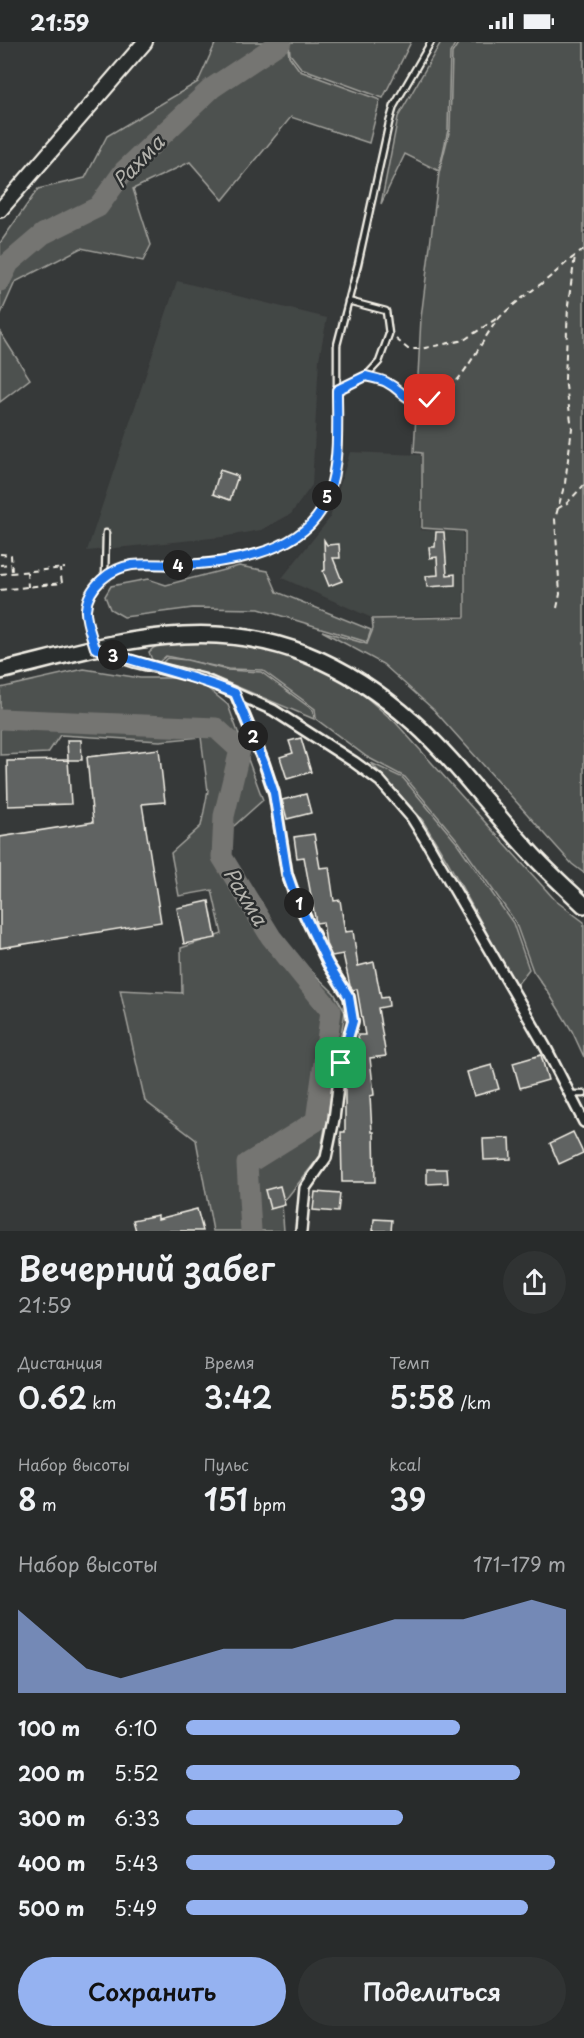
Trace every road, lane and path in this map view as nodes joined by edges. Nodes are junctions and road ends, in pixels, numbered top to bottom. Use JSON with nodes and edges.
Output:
{"nodes":[{"id":1,"x":145,"y":42,"type":"edge"},
{"id":2,"x":430,"y":42,"type":"edge"},
{"id":3,"x":0,"y":210,"type":"edge"},
{"id":4,"x":584,"y":250,"type":"edge"},
{"id":5,"x":575,"y":256,"type":"junction"},
{"id":6,"x":348,"y":301,"type":"junction"},
{"id":7,"x":501,"y":316,"type":"junction"},
{"id":8,"x":389,"y":334,"type":"junction"},
{"id":9,"x":366,"y":376,"type":"junction"},
{"id":10,"x":337,"y":390,"type":"junction"},
{"id":11,"x":583,"y":487,"type":"edge"},
{"id":12,"x":557,"y":509,"type":"junction"},
{"id":13,"x":106,"y":533,"type":"dead end"},
{"id":14,"x":0,"y":554,"type":"edge"},
{"id":15,"x":11,"y":564,"type":"junction"},
{"id":16,"x":0,"y":565,"type":"edge"},
{"id":17,"x":65,"y":568,"type":"dead end"},
{"id":18,"x":60,"y":569,"type":"junction"},
{"id":19,"x":27,"y":572,"type":"junction"},
{"id":20,"x":12,"y":573,"type":"junction"},
{"id":21,"x":0,"y":574,"type":"edge"},
{"id":22,"x":105,"y":575,"type":"junction"},
{"id":23,"x":28,"y":587,"type":"junction"},
{"id":24,"x":0,"y":590,"type":"edge"},
{"id":25,"x":557,"y":608,"type":"dead end"},
{"id":26,"x":95,"y":648,"type":"junction"},
{"id":27,"x":0,"y":670,"type":"edge"},
{"id":28,"x":235,"y":693,"type":"junction"},
{"id":29,"x":584,"y":905,"type":"edge"},
{"id":30,"x":570,"y":1094,"type":"junction"},
{"id":31,"x":584,"y":1094,"type":"edge"},
{"id":32,"x":584,"y":1122,"type":"edge"},
{"id":33,"x":301,"y":1231,"type":"edge"}],
"edges":[{"from":1,"to":3,"type":"street"},
{"from":2,"to":6,"type":"lane"},
{"from":4,"to":5,"type":"path"},
{"from":5,"to":7,"type":"path"},
{"from":5,"to":12,"type":"path"},
{"from":6,"to":8,"type":"lane"},
{"from":6,"to":10,"type":"lane"},
{"from":7,"to":8,"type":"path"},
{"from":7,"to":9,"type":"path"},
{"from":8,"to":9,"type":"lane"},
{"from":9,"to":10,"type":"lane"},
{"from":10,"to":22,"type":"lane"},
{"from":11,"to":12,"type":"path"},
{"from":12,"to":25,"type":"path"},
{"from":13,"to":22,"type":"lane"},
{"from":14,"to":15,"type":"path"},
{"from":15,"to":16,"type":"path"},
{"from":15,"to":20,"type":"path"},
{"from":17,"to":18,"type":"path"},
{"from":18,"to":19,"type":"path"},
{"from":18,"to":23,"type":"path"},
{"from":19,"to":20,"type":"path"},
{"from":19,"to":23,"type":"path"},
{"from":20,"to":21,"type":"path"},
{"from":22,"to":26,"type":"lane"},
{"from":23,"to":24,"type":"path"},
{"from":26,"to":27,"type":"main road"},
{"from":26,"to":28,"type":"street"},
{"from":26,"to":29,"type":"main road"},
{"from":28,"to":30,"type":"street"},
{"from":28,"to":33,"type":"street"},
{"from":30,"to":31,"type":"lane"},
{"from":30,"to":32,"type":"street"}]}
